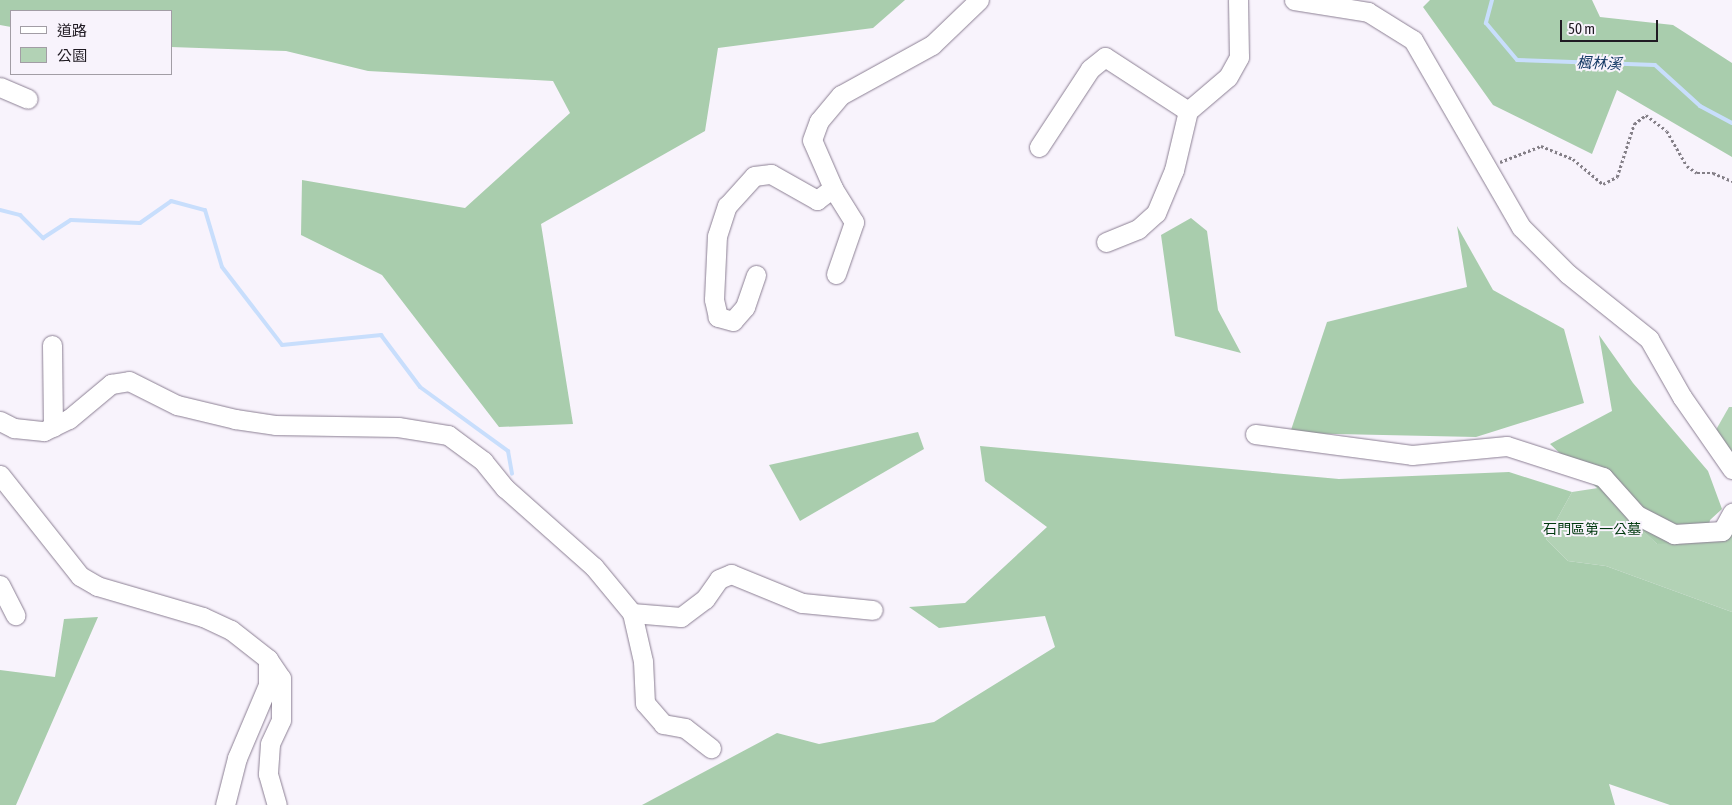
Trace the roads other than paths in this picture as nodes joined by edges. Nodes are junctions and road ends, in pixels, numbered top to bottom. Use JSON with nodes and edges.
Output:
{"nodes":[{"id":1,"x":979,"y":0,"type":"edge"},
{"id":2,"x":1238,"y":0,"type":"edge"},
{"id":3,"x":1294,"y":0,"type":"edge"},
{"id":4,"x":0,"y":87,"type":"edge"},
{"id":5,"x":28,"y":99,"type":"dead end"},
{"id":6,"x":1188,"y":111,"type":"junction"},
{"id":7,"x":1040,"y":147,"type":"dead end"},
{"id":8,"x":833,"y":188,"type":"junction"},
{"id":9,"x":1106,"y":242,"type":"dead end"},
{"id":10,"x":836,"y":274,"type":"dead end"},
{"id":11,"x":756,"y":275,"type":"dead end"},
{"id":12,"x":52,"y":345,"type":"dead end"},
{"id":13,"x":0,"y":421,"type":"edge"},
{"id":14,"x":53,"y":426,"type":"junction"},
{"id":15,"x":1254,"y":434,"type":"dead end"},
{"id":16,"x":1732,"y":469,"type":"edge"},
{"id":17,"x":0,"y":475,"type":"edge"},
{"id":18,"x":1732,"y":513,"type":"edge"},
{"id":19,"x":0,"y":585,"type":"edge"},
{"id":20,"x":873,"y":610,"type":"dead end"},
{"id":21,"x":632,"y":613,"type":"junction"},
{"id":22,"x":15,"y":615,"type":"dead end"},
{"id":23,"x":268,"y":659,"type":"junction"},
{"id":24,"x":711,"y":748,"type":"dead end"},
{"id":25,"x":225,"y":805,"type":"edge"},
{"id":26,"x":277,"y":805,"type":"edge"}],
"edges":[{"from":1,"to":8,"type":"street"},
{"from":2,"to":6,"type":"street"},
{"from":3,"to":16,"type":"street"},
{"from":4,"to":5,"type":"street"},
{"from":6,"to":7,"type":"street"},
{"from":6,"to":9,"type":"street"},
{"from":8,"to":10,"type":"street"},
{"from":8,"to":11,"type":"street"},
{"from":12,"to":14,"type":"street"},
{"from":13,"to":14,"type":"street"},
{"from":14,"to":21,"type":"street"},
{"from":15,"to":18,"type":"street"},
{"from":17,"to":23,"type":"street"},
{"from":19,"to":22,"type":"street"},
{"from":20,"to":21,"type":"street"},
{"from":21,"to":24,"type":"street"},
{"from":23,"to":25,"type":"street"},
{"from":23,"to":26,"type":"street"}]}
